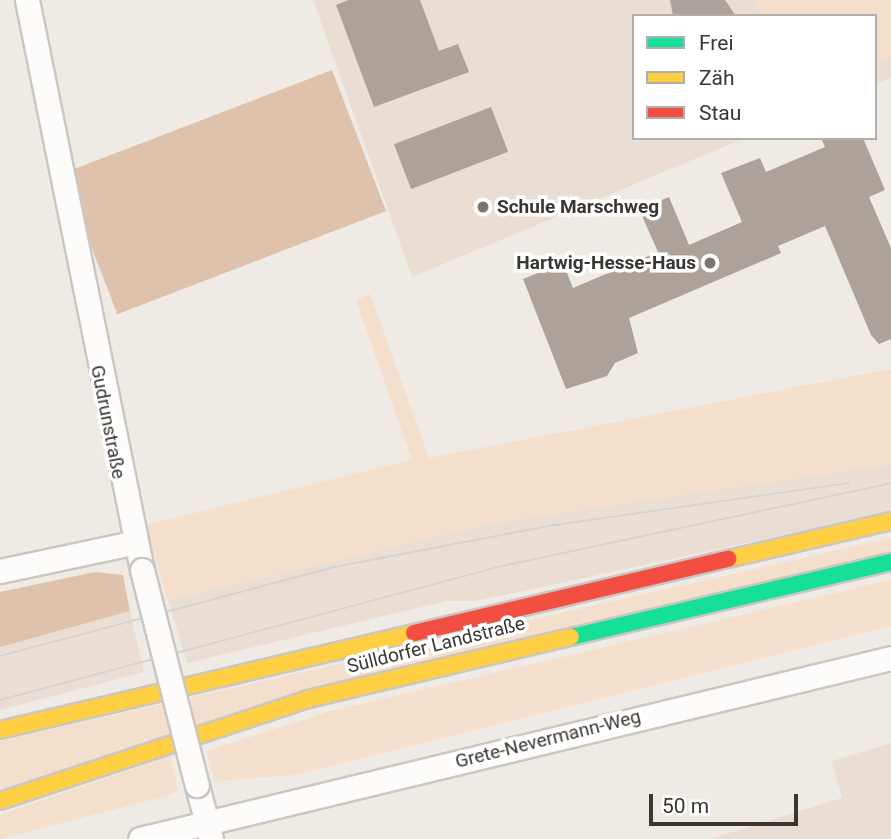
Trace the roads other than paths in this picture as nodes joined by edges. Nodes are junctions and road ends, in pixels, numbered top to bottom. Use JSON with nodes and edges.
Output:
{"nodes":[{"id":1,"x":27,"y":0,"type":"edge"},
{"id":2,"x":891,"y":521,"type":"edge"},
{"id":3,"x":132,"y":543,"type":"junction"},
{"id":4,"x":891,"y":562,"type":"edge"},
{"id":5,"x":0,"y":571,"type":"edge"},
{"id":6,"x":891,"y":657,"type":"edge"},
{"id":7,"x":0,"y":730,"type":"edge"},
{"id":8,"x":0,"y":801,"type":"edge"},
{"id":9,"x":209,"y":830,"type":"edge"},
{"id":10,"x":140,"y":839,"type":"edge"}],
"edges":[{"from":1,"to":3,"type":"street","name":"Gudrunstraße"},
{"from":2,"to":7,"type":"highway","name":"Sülldorfer Landstraße"},
{"from":3,"to":5,"type":"street"},
{"from":3,"to":9,"type":"street","name":"Gudrunstraße","bridge":true},
{"from":4,"to":8,"type":"highway","name":"Sülldorfer Landstraße"},
{"from":6,"to":9,"type":"street","name":"Grete-Nevermann-Weg"},
{"from":9,"to":10,"type":"street","name":"Grete-Nevermann-Weg"}]}
